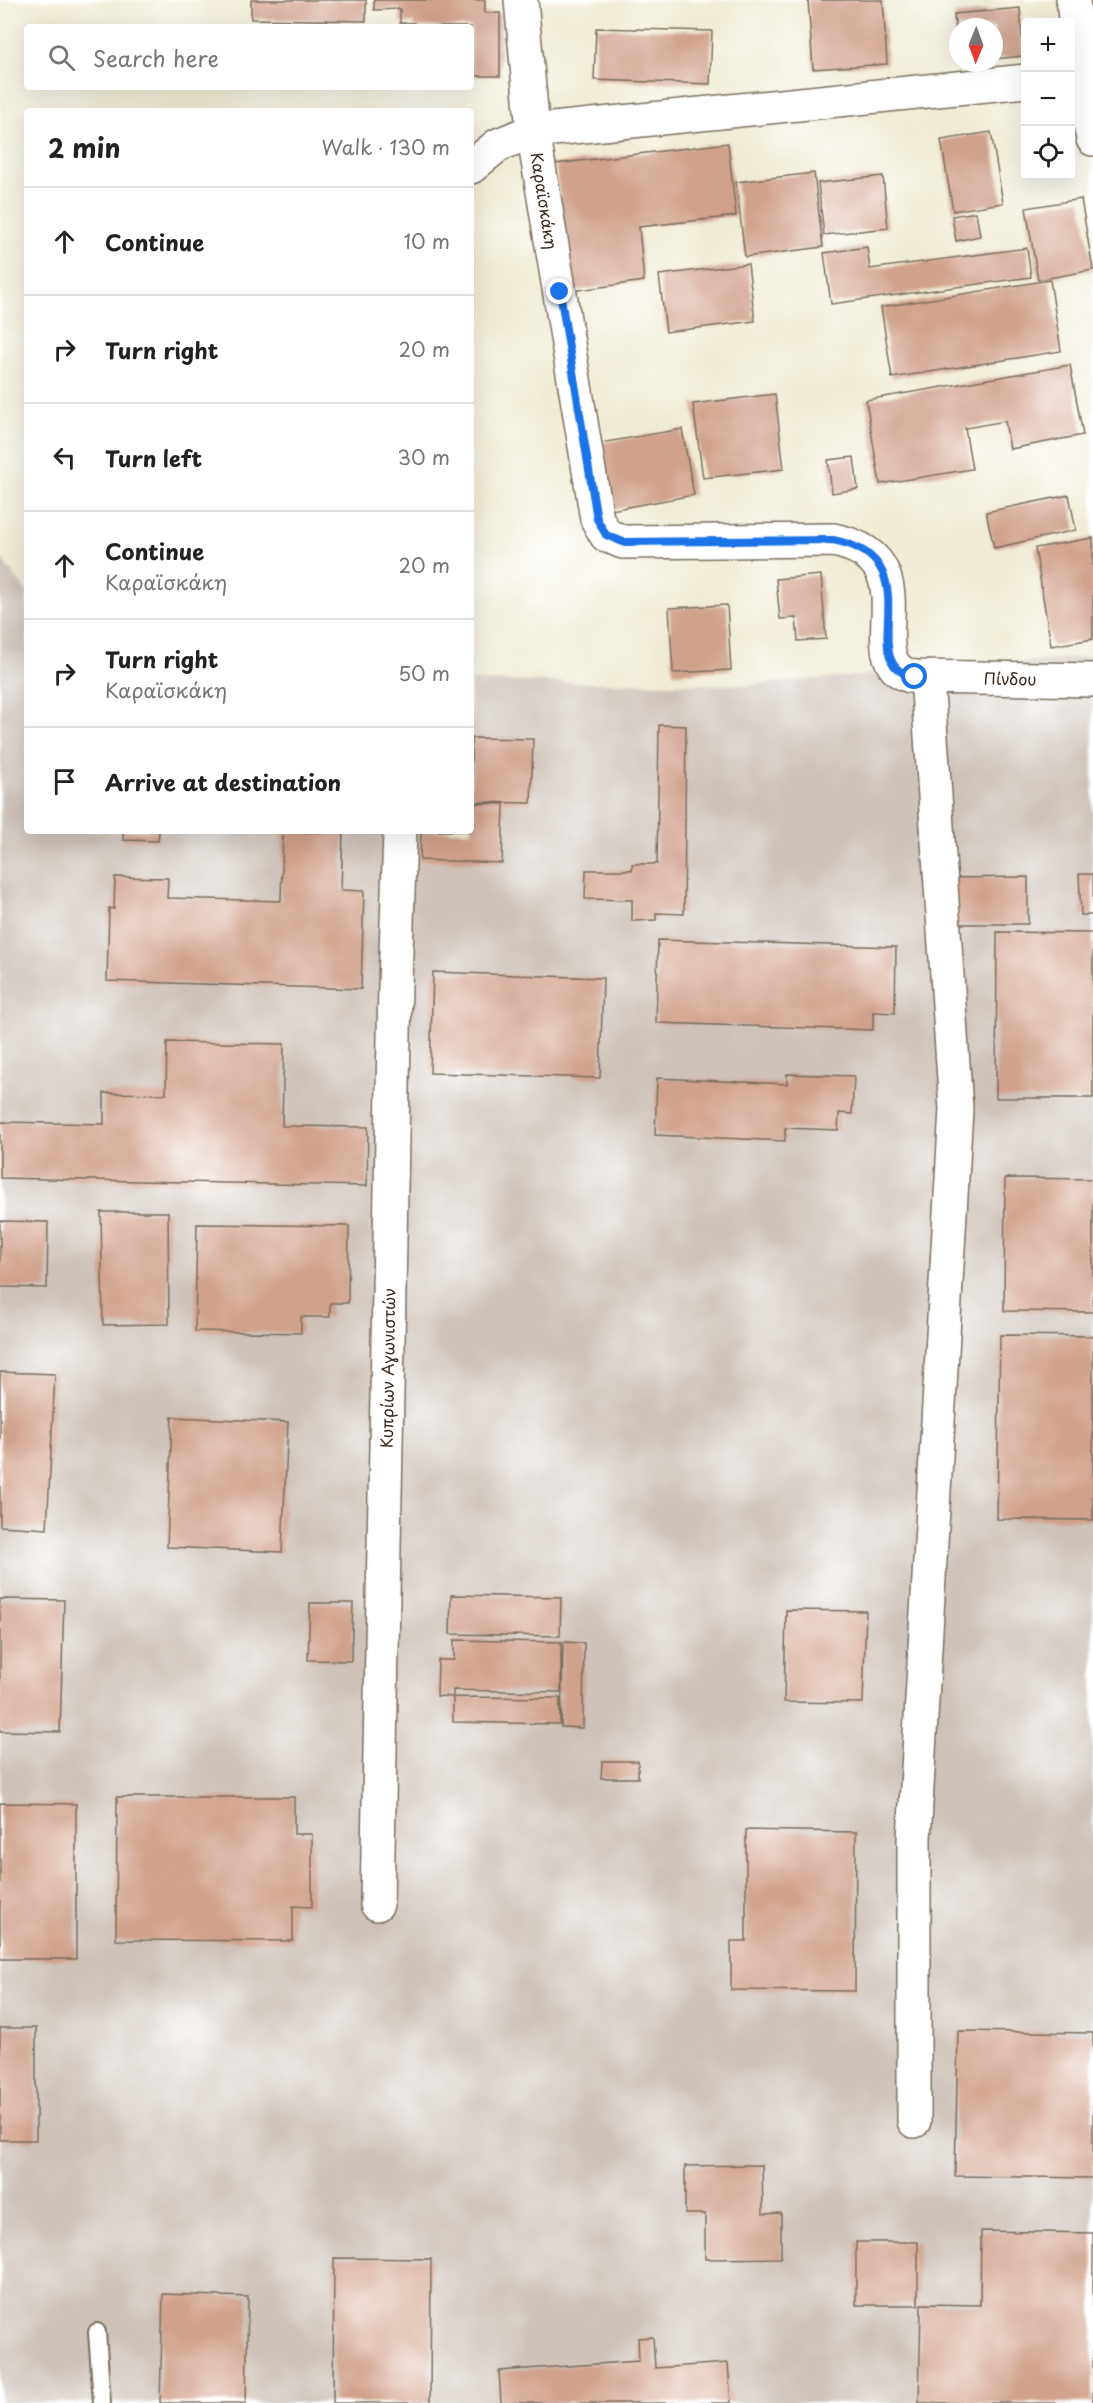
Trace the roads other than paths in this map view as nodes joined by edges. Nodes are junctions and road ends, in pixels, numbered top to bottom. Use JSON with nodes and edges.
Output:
{"nodes":[{"id":1,"x":521,"y":0,"type":"edge"},
{"id":2,"x":1073,"y":0,"type":"edge"},
{"id":3,"x":1082,"y":76,"type":"edge"},
{"id":4,"x":1021,"y":82,"type":"edge"},
{"id":5,"x":533,"y":131,"type":"junction"},
{"id":6,"x":1093,"y":139,"type":"edge"},
{"id":7,"x":474,"y":165,"type":"edge"},
{"id":8,"x":927,"y":677,"type":"junction"},
{"id":9,"x":1093,"y":680,"type":"edge"},
{"id":10,"x":400,"y":834,"type":"edge"},
{"id":11,"x":377,"y":1904,"type":"dead end"},
{"id":12,"x":914,"y":2121,"type":"dead end"},
{"id":13,"x":97,"y":2332,"type":"dead end"},
{"id":14,"x":102,"y":2403,"type":"edge"}],
"edges":[{"from":1,"to":5,"type":"street"},
{"from":2,"to":3,"type":"street"},
{"from":3,"to":6,"type":"street"},
{"from":4,"to":5,"type":"street","name":"Καραϊσκάκη"},
{"from":5,"to":7,"type":"street"},
{"from":5,"to":8,"type":"street","name":"Καραϊσκάκη"},
{"from":8,"to":9,"type":"street","name":"Πίνδου"},
{"from":8,"to":12,"type":"street"},
{"from":10,"to":11,"type":"street","name":"Κυπρίων Αγωνιστών"},
{"from":13,"to":14,"type":"lane"}]}
